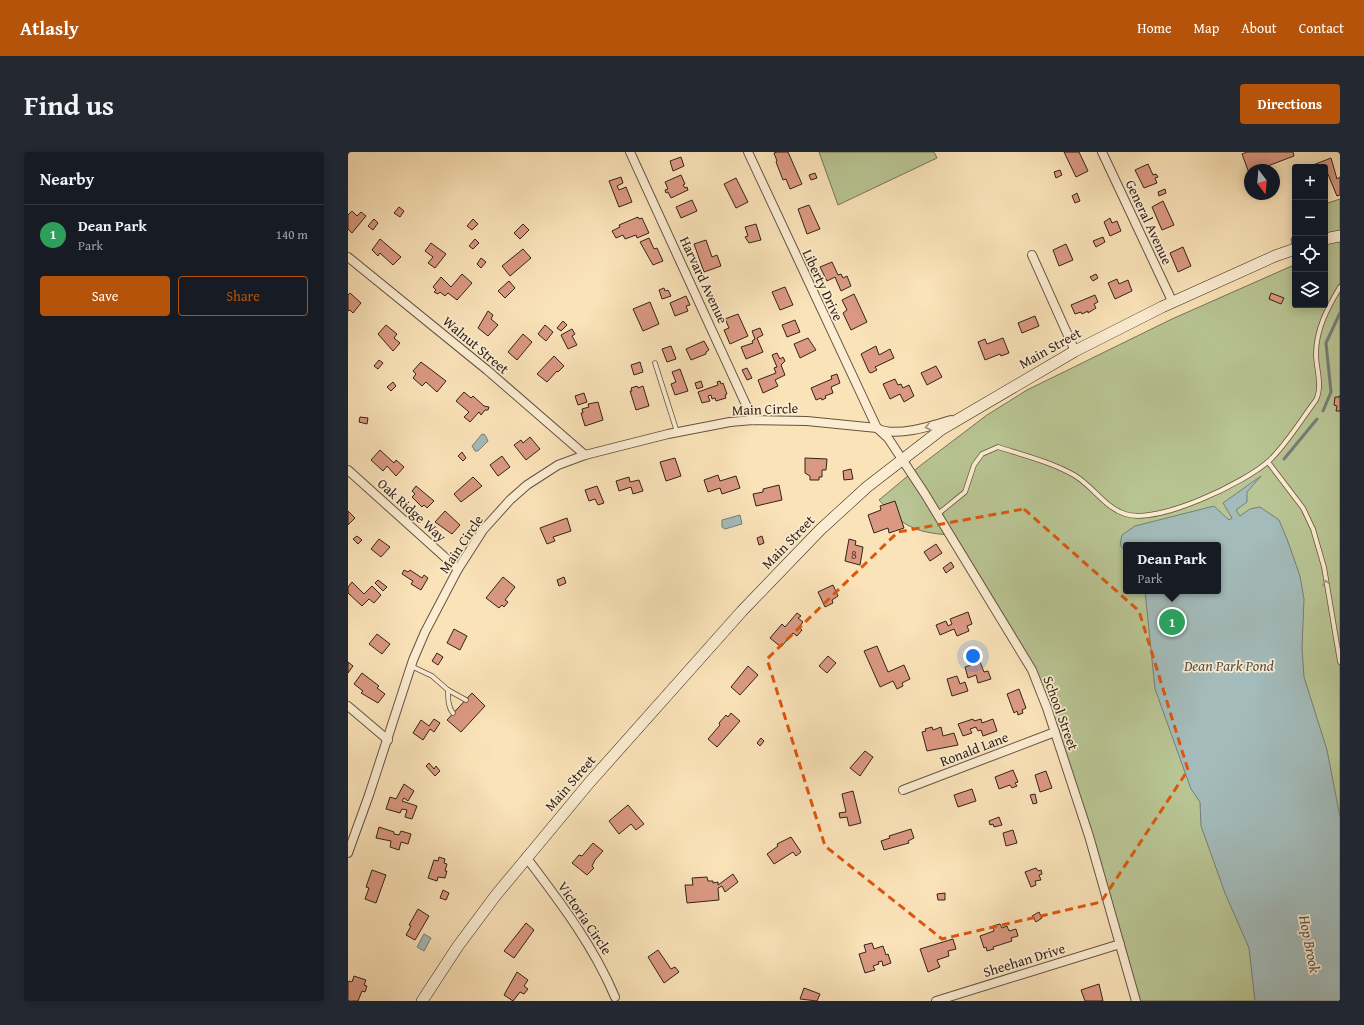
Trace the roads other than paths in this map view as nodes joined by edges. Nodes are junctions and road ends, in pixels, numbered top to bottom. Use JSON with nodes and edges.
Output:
{"nodes":[{"id":1,"x":630,"y":152,"type":"edge"},
{"id":2,"x":748,"y":152,"type":"edge"},
{"id":3,"x":1102,"y":152,"type":"edge"},
{"id":4,"x":1340,"y":236,"type":"edge"},
{"id":5,"x":1328,"y":238,"type":"edge"},
{"id":6,"x":1292,"y":250,"type":"edge"},
{"id":7,"x":348,"y":256,"type":"edge"},
{"id":8,"x":1032,"y":256,"type":"dead end"},
{"id":9,"x":1340,"y":287,"type":"edge"},
{"id":10,"x":1173,"y":302,"type":"junction"},
{"id":11,"x":1074,"y":351,"type":"junction"},
{"id":12,"x":655,"y":363,"type":"dead end"},
{"id":13,"x":965,"y":415,"type":"junction"},
{"id":14,"x":753,"y":420,"type":"junction"},
{"id":15,"x":877,"y":428,"type":"junction"},
{"id":16,"x":677,"y":432,"type":"junction"},
{"id":17,"x":585,"y":456,"type":"junction"},
{"id":18,"x":902,"y":460,"type":"junction"},
{"id":19,"x":1268,"y":462,"type":"junction"},
{"id":20,"x":348,"y":470,"type":"edge"},
{"id":21,"x":938,"y":514,"type":"junction"},
{"id":22,"x":458,"y":569,"type":"junction"},
{"id":23,"x":1340,"y":662,"type":"edge"},
{"id":24,"x":411,"y":666,"type":"junction"},
{"id":25,"x":448,"y":690,"type":"junction"},
{"id":26,"x":466,"y":700,"type":"dead end"},
{"id":27,"x":348,"y":706,"type":"edge"},
{"id":28,"x":453,"y":713,"type":"dead end"},
{"id":29,"x":1055,"y":732,"type":"junction"},
{"id":30,"x":388,"y":740,"type":"junction"},
{"id":31,"x":903,"y":790,"type":"dead end"},
{"id":32,"x":348,"y":853,"type":"edge"},
{"id":33,"x":526,"y":857,"type":"junction"},
{"id":34,"x":1120,"y":944,"type":"junction"},
{"id":35,"x":615,"y":997,"type":"dead end"},
{"id":36,"x":422,"y":1001,"type":"edge"},
{"id":37,"x":936,"y":1001,"type":"edge"},
{"id":38,"x":1136,"y":1001,"type":"edge"}],
"edges":[{"from":1,"to":14,"type":"street","name":"Harvard Avenue"},
{"from":2,"to":15,"type":"street","name":"Liberty Drive"},
{"from":3,"to":10,"type":"street","name":"General Avenue"},
{"from":4,"to":5,"type":"main road"},
{"from":6,"to":10,"type":"main road","name":"Main Street"},
{"from":7,"to":17,"type":"street","name":"Walnut Street"},
{"from":8,"to":11,"type":"street"},
{"from":9,"to":19,"type":"lane"},
{"from":10,"to":11,"type":"main road","name":"Main Street"},
{"from":11,"to":13,"type":"main road","name":"Main Street"},
{"from":12,"to":16,"type":"lane"},
{"from":13,"to":15,"type":"street","name":"Main Circle","one_way":true},
{"from":13,"to":18,"type":"main road","name":"Main Street"},
{"from":14,"to":15,"type":"street","name":"Main Circle"},
{"from":14,"to":16,"type":"street","name":"Main Circle"},
{"from":15,"to":18,"type":"street"},
{"from":16,"to":17,"type":"street","name":"Main Circle"},
{"from":17,"to":22,"type":"street","name":"Main Circle"},
{"from":18,"to":21,"type":"street","name":"School Street"},
{"from":18,"to":33,"type":"main road","name":"Main Street"},
{"from":19,"to":21,"type":"lane"},
{"from":23,"to":19,"type":"lane","one_way":true},
{"from":20,"to":22,"type":"street","name":"Oak Ridge Way"},
{"from":21,"to":29,"type":"street","name":"School Street"},
{"from":22,"to":24,"type":"street","name":"Main Circle"},
{"from":24,"to":25,"type":"lane"},
{"from":24,"to":30,"type":"street","name":"Main Circle"},
{"from":25,"to":26,"type":"lane"},
{"from":25,"to":28,"type":"lane"},
{"from":27,"to":30,"type":"street"},
{"from":29,"to":31,"type":"street","name":"Ronald Lane"},
{"from":29,"to":34,"type":"street","name":"School Street"},
{"from":30,"to":32,"type":"street","name":"Main Circle"},
{"from":33,"to":35,"type":"street","name":"Victoria Circle"},
{"from":33,"to":36,"type":"main road","name":"Main Street"},
{"from":34,"to":37,"type":"street","name":"Sheehan Drive"},
{"from":34,"to":38,"type":"street","name":"School Street"}]}
